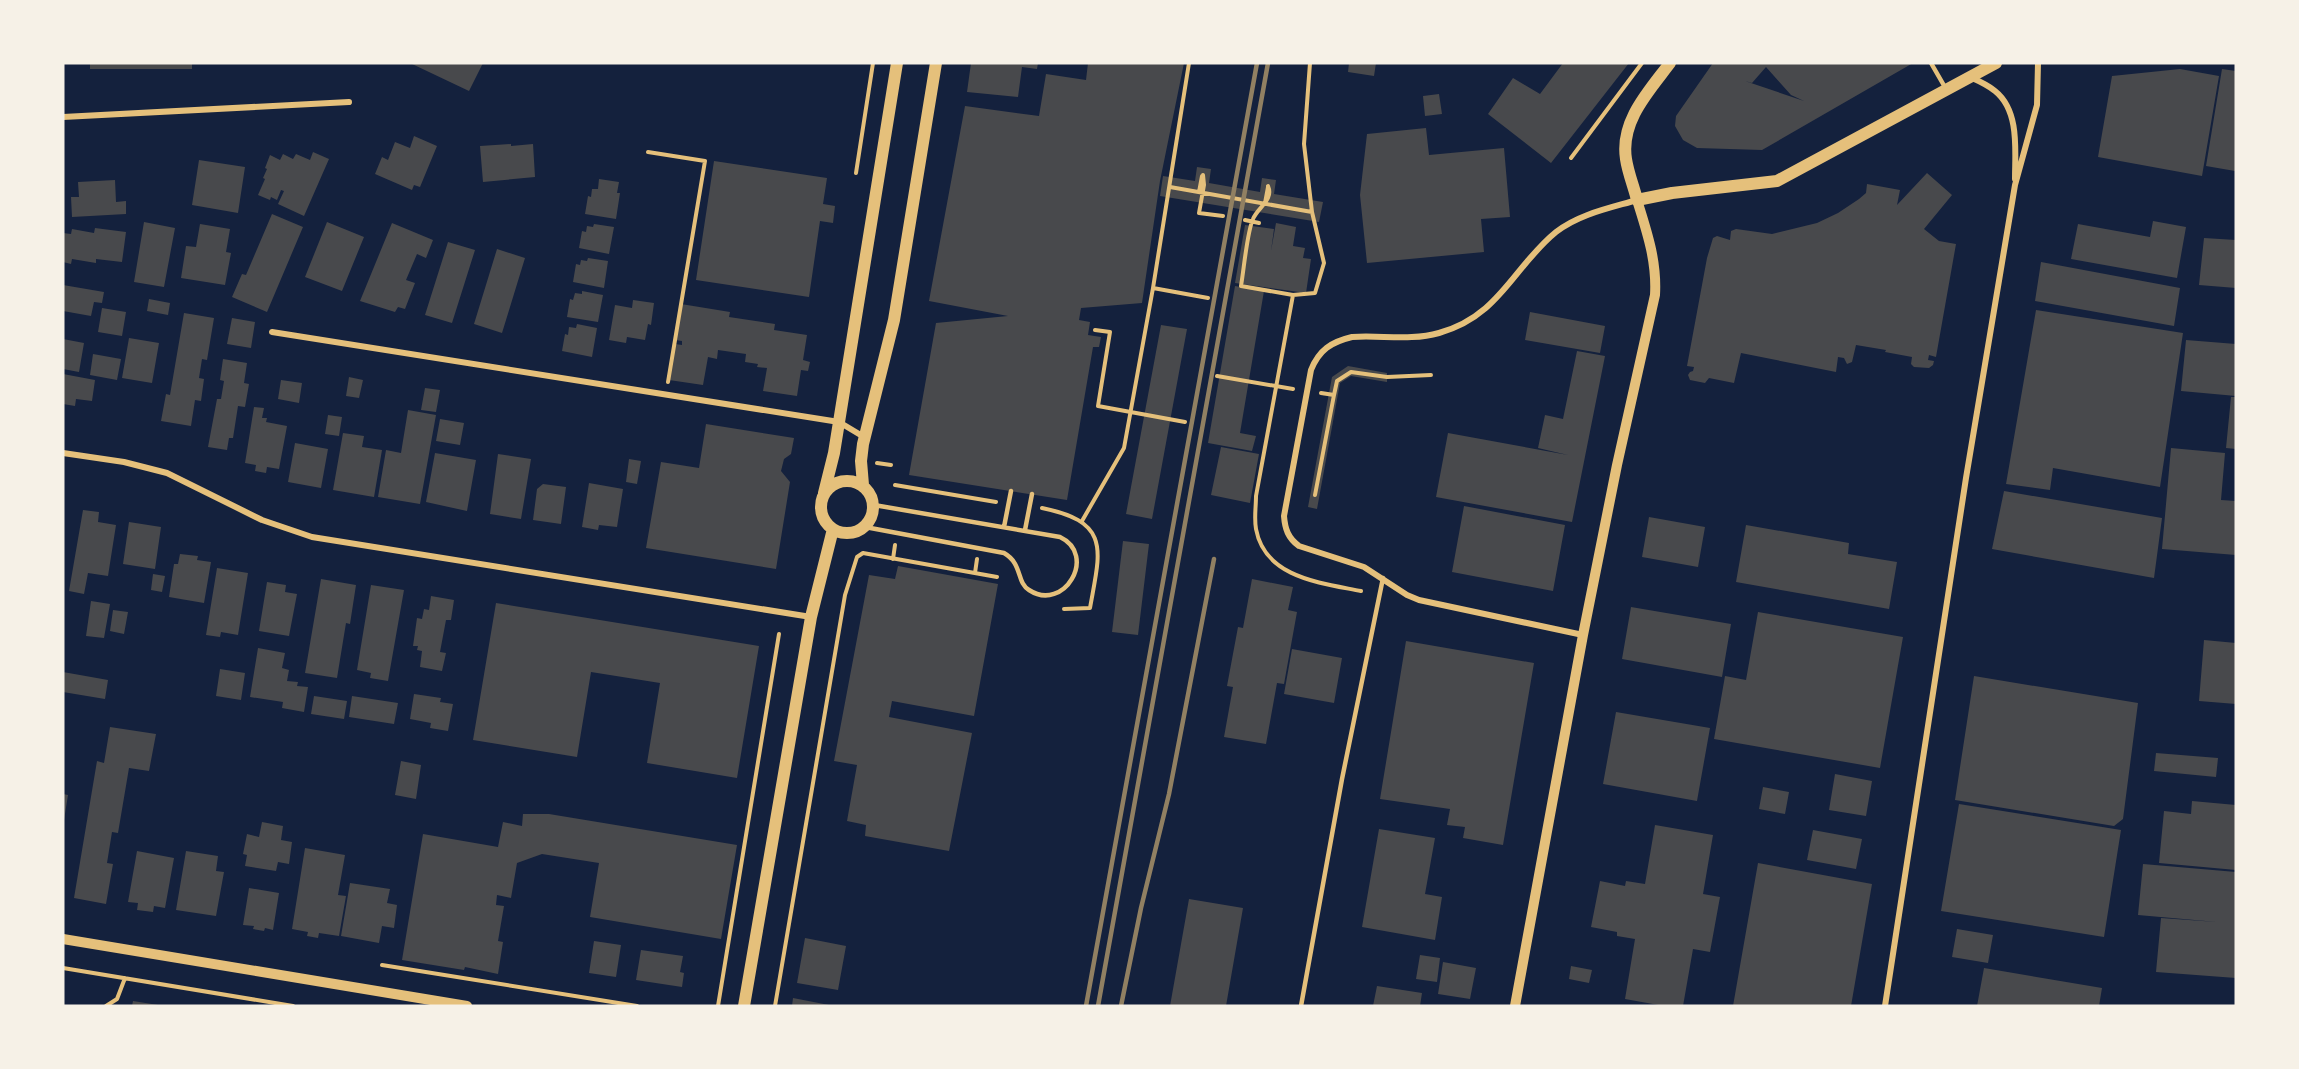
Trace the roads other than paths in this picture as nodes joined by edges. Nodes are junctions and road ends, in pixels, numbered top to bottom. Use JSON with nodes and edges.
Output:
{"nodes":[{"id":1,"x":897,"y":63,"type":"edge"},
{"id":2,"x":936,"y":63,"type":"edge"},
{"id":3,"x":1670,"y":63,"type":"edge"},
{"id":4,"x":1931,"y":63,"type":"edge"},
{"id":5,"x":1996,"y":63,"type":"edge"},
{"id":6,"x":2038,"y":63,"type":"edge"},
{"id":7,"x":1970,"y":77,"type":"junction"},
{"id":8,"x":1946,"y":89,"type":"junction"},
{"id":9,"x":349,"y":102,"type":"dead end"},
{"id":10,"x":63,"y":117,"type":"edge"},
{"id":11,"x":2015,"y":186,"type":"junction"},
{"id":12,"x":1637,"y":200,"type":"junction"},
{"id":13,"x":272,"y":332,"type":"dead end"},
{"id":14,"x":839,"y":422,"type":"junction"},
{"id":15,"x":864,"y":437,"type":"junction"},
{"id":16,"x":63,"y":453,"type":"edge"},
{"id":17,"x":863,"y":486,"type":"junction"},
{"id":18,"x":1011,"y":491,"type":"dead end"},
{"id":19,"x":824,"y":493,"type":"junction"},
{"id":20,"x":1032,"y":494,"type":"dead end"},
{"id":21,"x":874,"y":505,"type":"junction"},
{"id":22,"x":865,"y":527,"type":"junction"},
{"id":23,"x":1004,"y":527,"type":"junction"},
{"id":24,"x":833,"y":529,"type":"junction"},
{"id":25,"x":1025,"y":530,"type":"junction"},
{"id":26,"x":1383,"y":578,"type":"junction"},
{"id":27,"x":811,"y":617,"type":"junction"},
{"id":28,"x":1583,"y":635,"type":"junction"},
{"id":29,"x":63,"y":939,"type":"edge"},
{"id":30,"x":467,"y":1006,"type":"edge"},
{"id":31,"x":744,"y":1006,"type":"edge"},
{"id":32,"x":1301,"y":1006,"type":"edge"},
{"id":33,"x":1515,"y":1006,"type":"edge"},
{"id":34,"x":1885,"y":1006,"type":"edge"}],
"edges":[{"from":1,"to":14,"type":"main road"},
{"from":2,"to":15,"type":"main road"},
{"from":3,"to":12,"type":"main road"},
{"from":4,"to":8,"type":"lane"},
{"from":5,"to":7,"type":"main road"},
{"from":6,"to":11,"type":"street"},
{"from":7,"to":8,"type":"main road"},
{"from":7,"to":11,"type":"street"},
{"from":8,"to":12,"type":"main road"},
{"from":9,"to":10,"type":"street"},
{"from":11,"to":34,"type":"street"},
{"from":12,"to":26,"type":"street"},
{"from":12,"to":28,"type":"street"},
{"from":13,"to":14,"type":"street"},
{"from":14,"to":15,"type":"street"},
{"from":14,"to":19,"type":"main road"},
{"from":15,"to":17,"type":"main road"},
{"from":16,"to":27,"type":"street"},
{"from":17,"to":19,"type":"main road"},
{"from":17,"to":21,"type":"main road"},
{"from":18,"to":23,"type":"lane"},
{"from":19,"to":24,"type":"main road"},
{"from":20,"to":25,"type":"lane"},
{"from":21,"to":22,"type":"main road"},
{"from":21,"to":23,"type":"lane"},
{"from":22,"to":24,"type":"main road"},
{"from":22,"to":25,"type":"lane"},
{"from":23,"to":25,"type":"lane"},
{"from":24,"to":27,"type":"main road"},
{"from":26,"to":28,"type":"street"},
{"from":26,"to":32,"type":"lane"},
{"from":27,"to":31,"type":"main road"},
{"from":28,"to":33,"type":"street"},
{"from":29,"to":30,"type":"street"}]}
